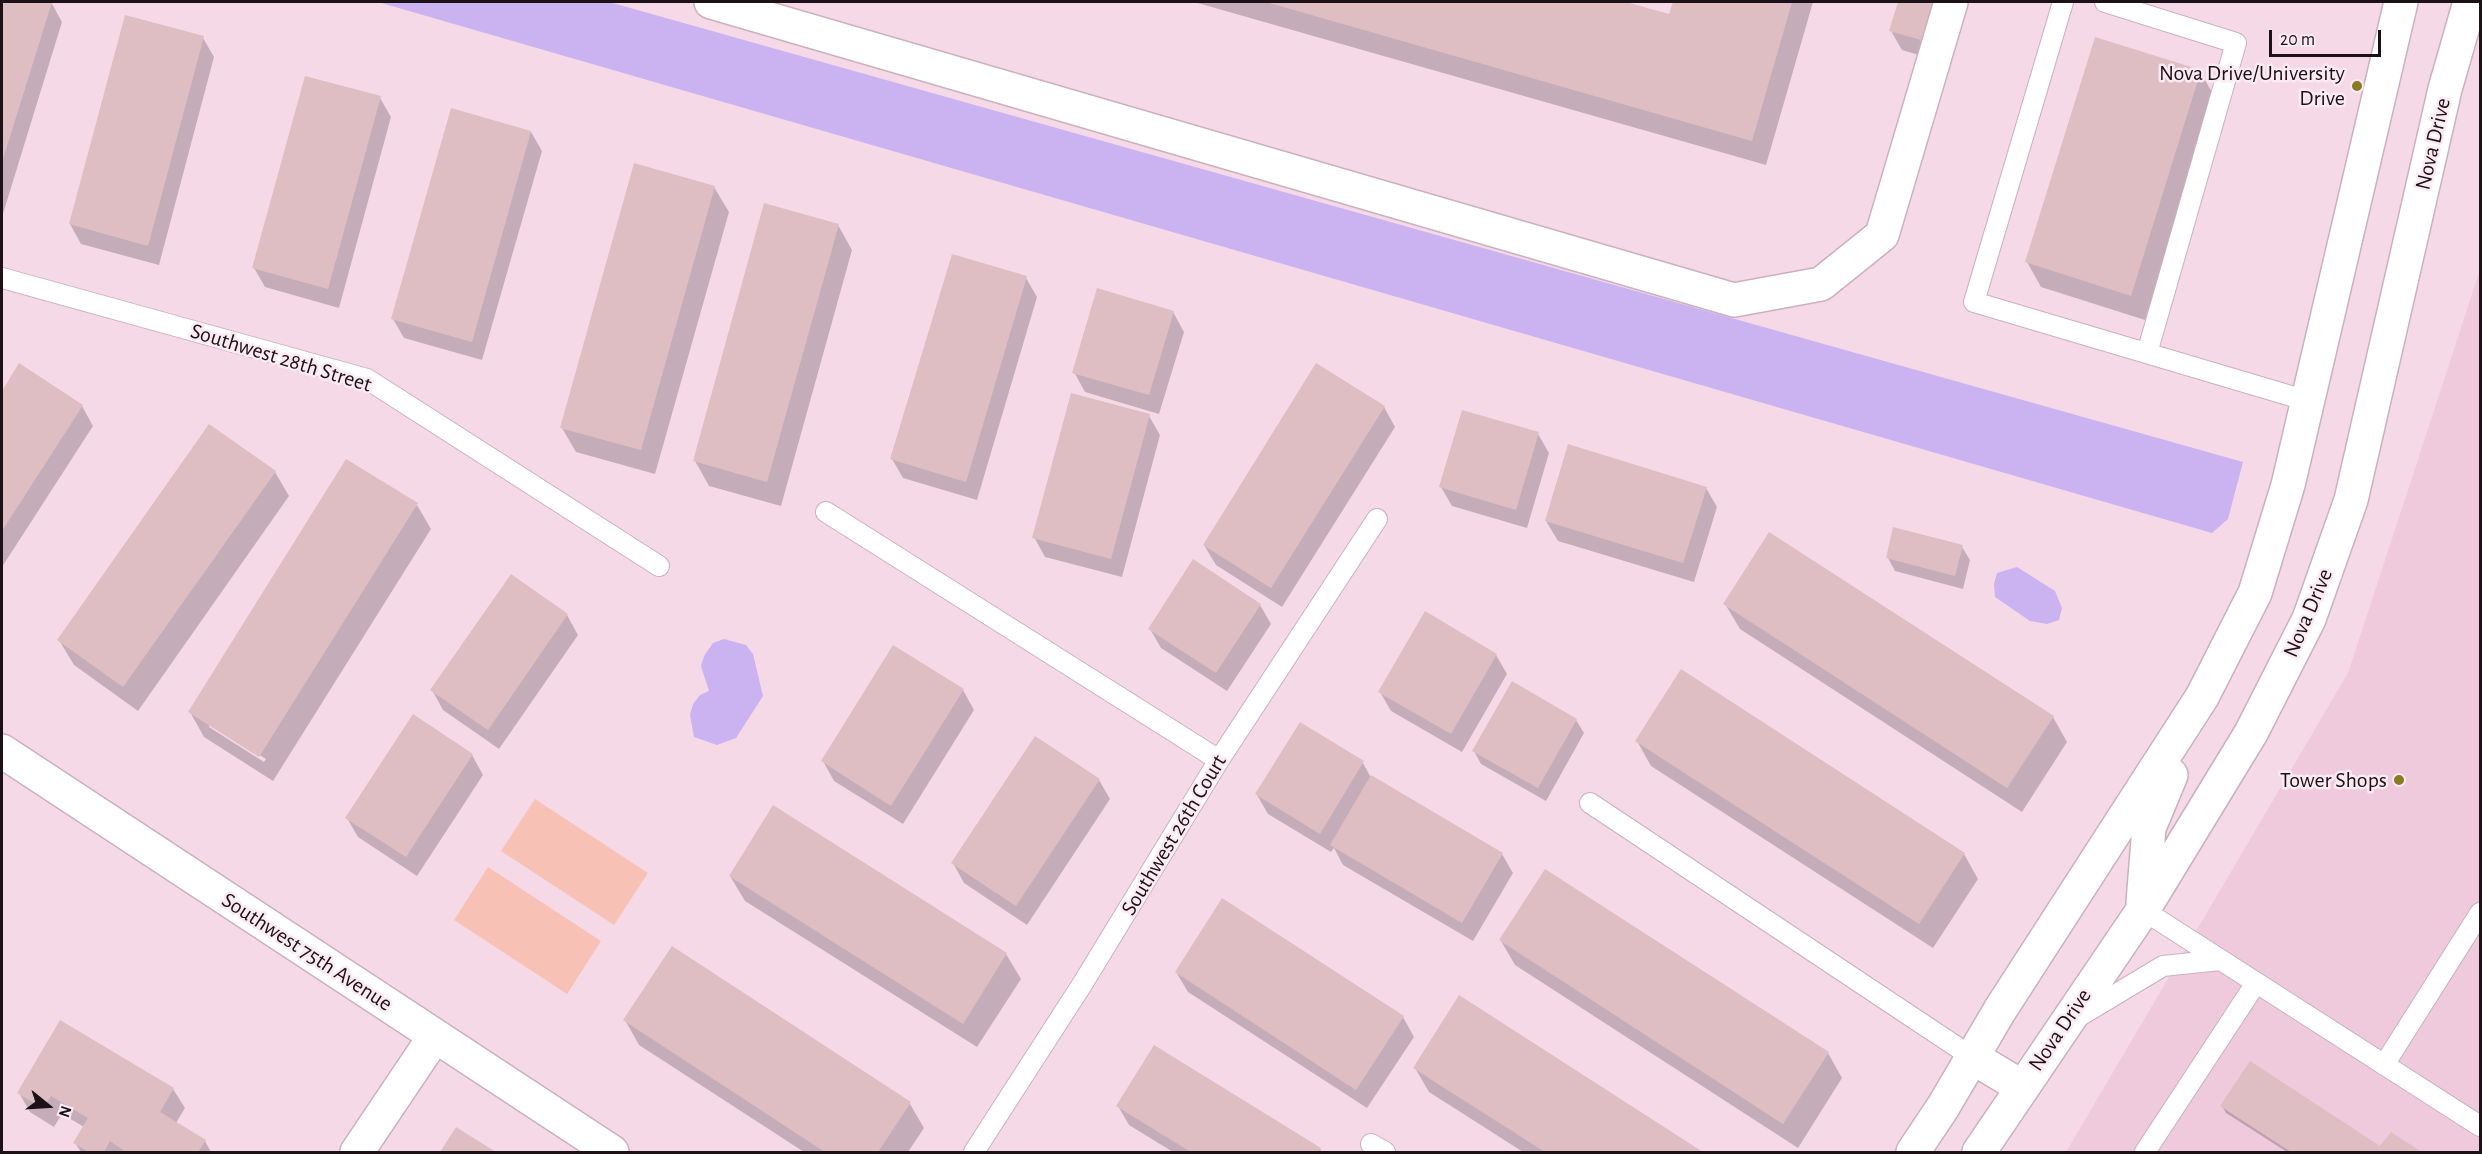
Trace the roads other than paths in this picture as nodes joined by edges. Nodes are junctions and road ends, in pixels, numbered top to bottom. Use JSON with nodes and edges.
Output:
{"nodes":[{"id":1,"x":711,"y":2,"type":"edge"},
{"id":2,"x":1951,"y":2,"type":"edge"},
{"id":3,"x":2063,"y":2,"type":"edge"},
{"id":4,"x":2105,"y":2,"type":"edge"},
{"id":5,"x":2401,"y":2,"type":"edge"},
{"id":6,"x":2470,"y":2,"type":"edge"},
{"id":7,"x":2,"y":278,"type":"edge"},
{"id":8,"x":2147,"y":353,"type":"junction"},
{"id":9,"x":2308,"y":401,"type":"junction"},
{"id":10,"x":826,"y":512,"type":"dead end"},
{"id":11,"x":1377,"y":519,"type":"dead end"},
{"id":12,"x":659,"y":566,"type":"dead end"},
{"id":13,"x":2202,"y":698,"type":"junction"},
{"id":14,"x":2,"y":751,"type":"edge"},
{"id":15,"x":1218,"y":760,"type":"junction"},
{"id":16,"x":1590,"y":803,"type":"dead end"},
{"id":17,"x":2142,"y":910,"type":"junction"},
{"id":18,"x":2481,"y":913,"type":"edge"},
{"id":19,"x":2220,"y":960,"type":"junction"},
{"id":20,"x":2256,"y":983,"type":"junction"},
{"id":21,"x":2063,"y":1026,"type":"junction"},
{"id":22,"x":435,"y":1036,"type":"junction"},
{"id":23,"x":1972,"y":1058,"type":"junction"},
{"id":24,"x":2384,"y":1065,"type":"junction"},
{"id":25,"x":2022,"y":1087,"type":"junction"},
{"id":26,"x":2481,"y":1126,"type":"edge"},
{"id":27,"x":357,"y":1152,"type":"edge"},
{"id":28,"x":612,"y":1152,"type":"edge"},
{"id":29,"x":974,"y":1152,"type":"edge"},
{"id":30,"x":1913,"y":1152,"type":"edge"},
{"id":31,"x":1978,"y":1152,"type":"edge"},
{"id":32,"x":2145,"y":1152,"type":"edge"}],
"edges":[{"from":1,"to":2,"type":"street"},
{"from":3,"to":8,"type":"lane"},
{"from":4,"to":8,"type":"lane"},
{"from":5,"to":9,"type":"street"},
{"from":6,"to":17,"type":"street","name":"Nova Drive"},
{"from":7,"to":12,"type":"lane","name":"Southwest 28th Street"},
{"from":8,"to":9,"type":"lane"},
{"from":9,"to":13,"type":"street"},
{"from":10,"to":15,"type":"lane"},
{"from":11,"to":15,"type":"lane","name":"Southwest 26th Court"},
{"from":13,"to":17,"type":"street"},
{"from":13,"to":23,"type":"street"},
{"from":14,"to":22,"type":"street","name":"Southwest 75th Avenue"},
{"from":15,"to":29,"type":"lane","name":"Southwest 26th Court"},
{"from":16,"to":23,"type":"lane"},
{"from":17,"to":19,"type":"lane"},
{"from":17,"to":21,"type":"street","name":"Nova Drive"},
{"from":18,"to":24,"type":"lane"},
{"from":19,"to":20,"type":"lane"},
{"from":19,"to":21,"type":"lane"},
{"from":20,"to":24,"type":"lane"},
{"from":20,"to":32,"type":"lane"},
{"from":21,"to":25,"type":"street","name":"Nova Drive"},
{"from":22,"to":27,"type":"street"},
{"from":22,"to":28,"type":"street","name":"Southwest 75th Avenue"},
{"from":23,"to":25,"type":"street"},
{"from":23,"to":30,"type":"street"},
{"from":24,"to":26,"type":"lane"},
{"from":25,"to":31,"type":"street","name":"Nova Drive"}]}
